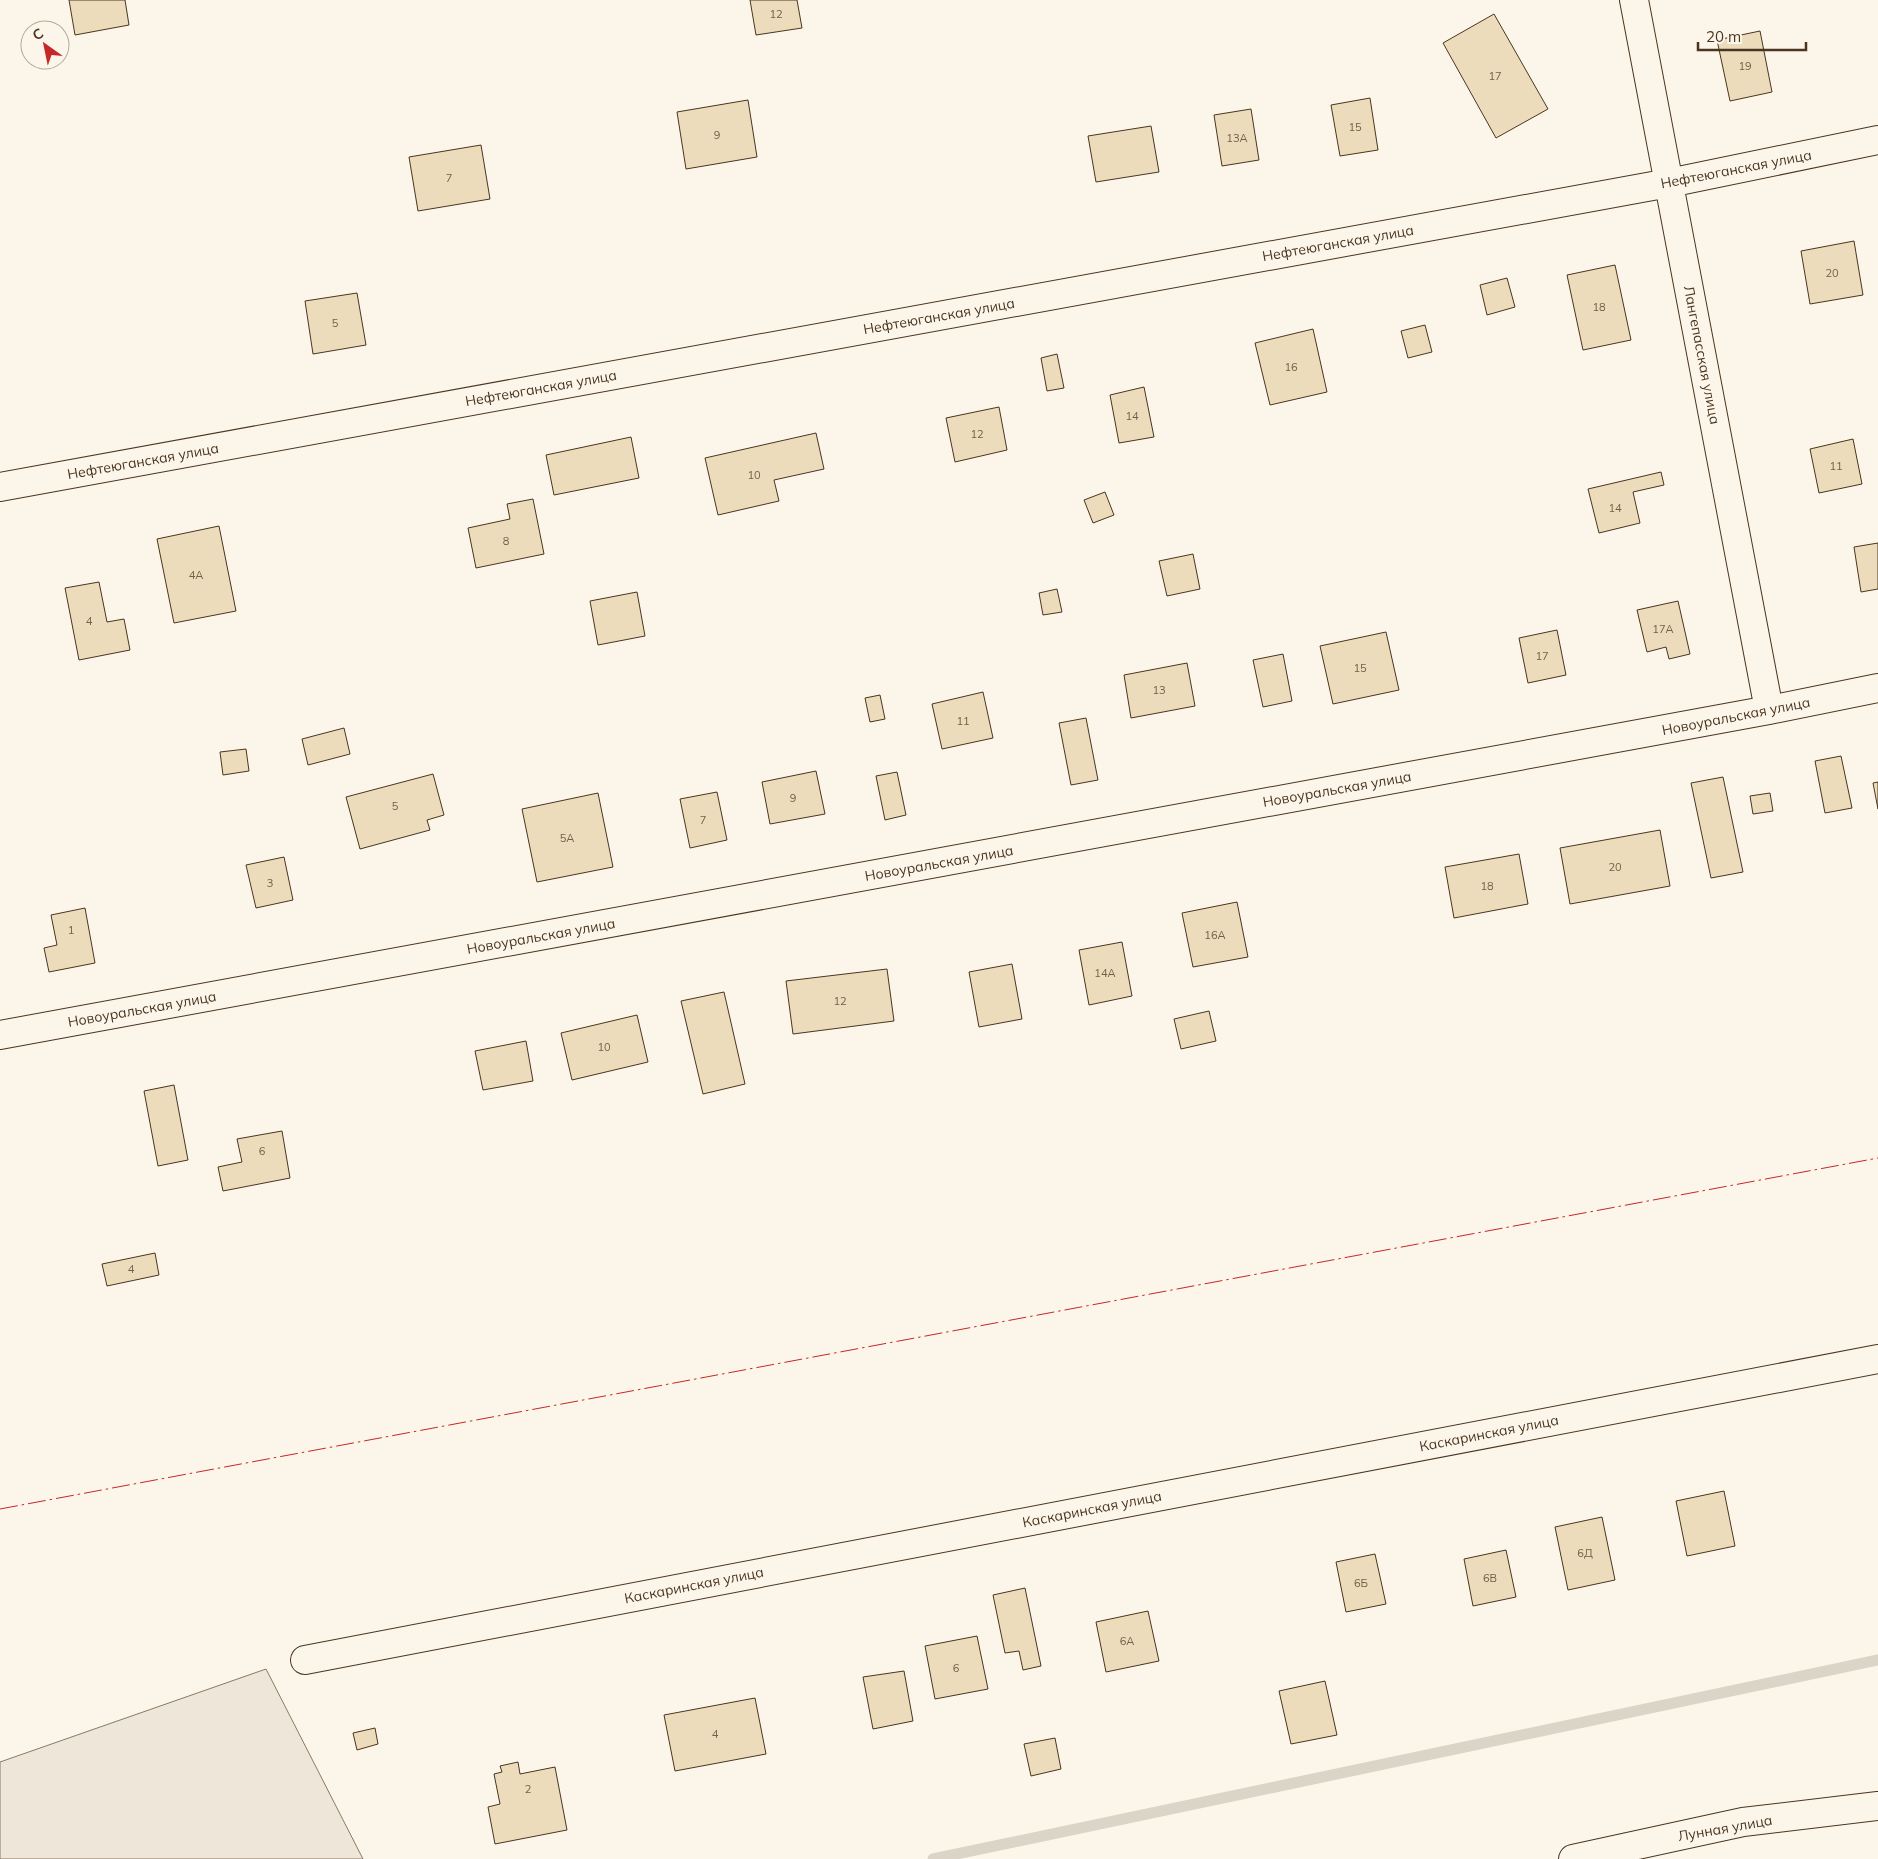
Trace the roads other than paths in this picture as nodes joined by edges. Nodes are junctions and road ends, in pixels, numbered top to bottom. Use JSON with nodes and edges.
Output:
{"nodes":[{"id":1,"x":1634,"y":0,"type":"edge"},
{"id":2,"x":1878,"y":140,"type":"edge"},
{"id":3,"x":1669,"y":182,"type":"junction"},
{"id":4,"x":0,"y":487,"type":"edge"},
{"id":5,"x":1878,"y":688,"type":"edge"},
{"id":6,"x":1770,"y":710,"type":"junction"},
{"id":7,"x":0,"y":1035,"type":"edge"},
{"id":8,"x":1878,"y":1359,"type":"edge"},
{"id":9,"x":305,"y":1660,"type":"dead end"},
{"id":10,"x":1878,"y":1806,"type":"edge"},
{"id":11,"x":1573,"y":1859,"type":"edge"}],
"edges":[{"from":1,"to":3,"type":"street","name":"Лангепасская улица"},
{"from":2,"to":3,"type":"street","name":"Нефтеюганская улица"},
{"from":3,"to":4,"type":"street","name":"Нефтеюганская улица"},
{"from":3,"to":6,"type":"street","name":"Лангепасская улица"},
{"from":5,"to":6,"type":"street","name":"Новоуральская улица"},
{"from":6,"to":7,"type":"street","name":"Новоуральская улица"},
{"from":8,"to":9,"type":"street","name":"Каскаринская улица"},
{"from":10,"to":11,"type":"street","name":"Лунная улица"}]}
